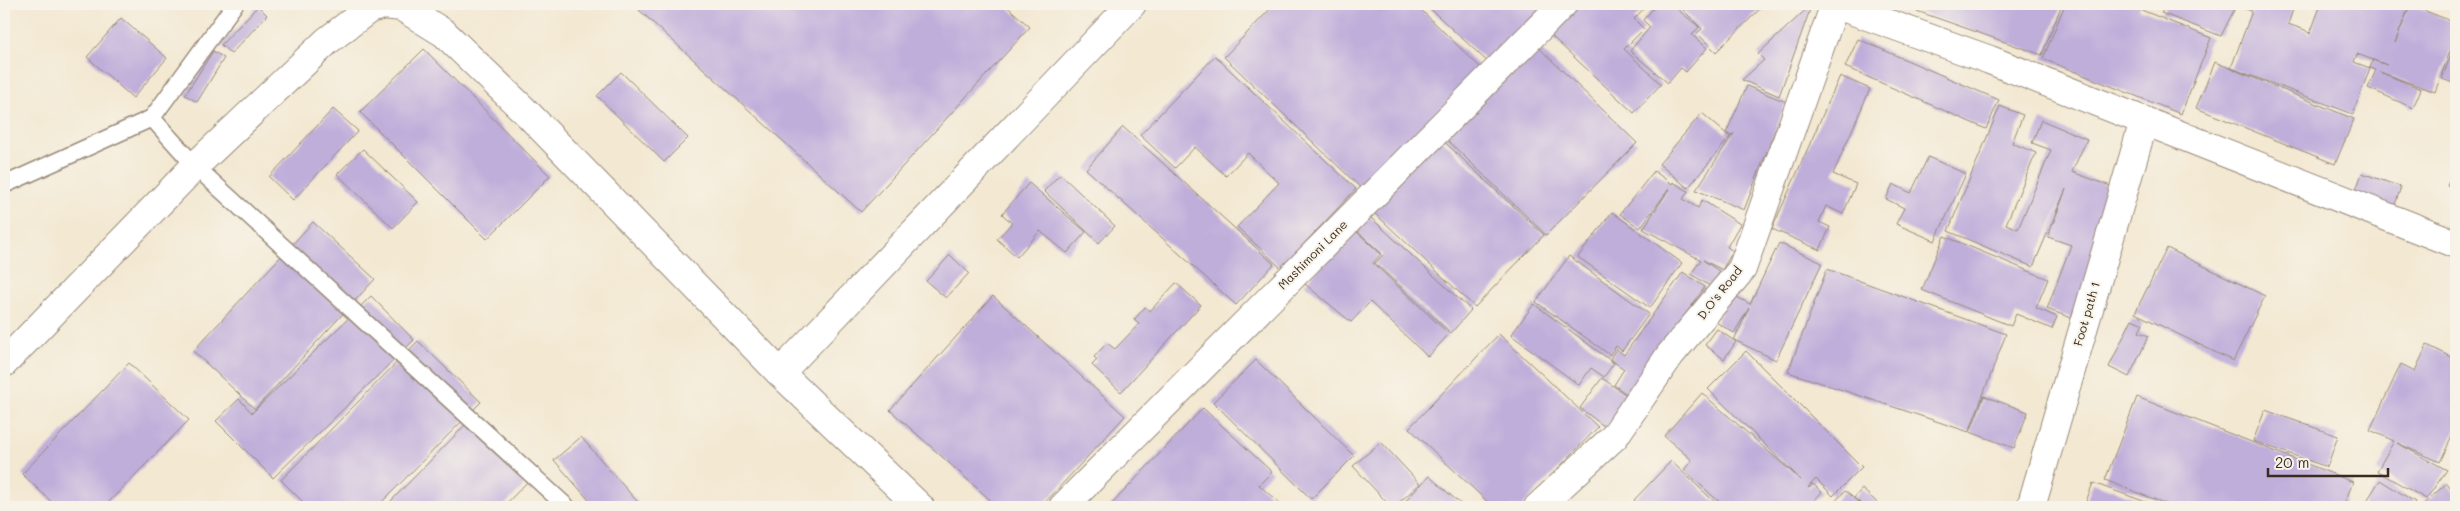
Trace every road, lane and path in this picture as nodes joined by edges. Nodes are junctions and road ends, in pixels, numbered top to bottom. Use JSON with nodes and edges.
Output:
{"nodes":[{"id":1,"x":235,"y":4,"type":"edge"},
{"id":2,"x":1132,"y":4,"type":"edge"},
{"id":3,"x":1563,"y":4,"type":"edge"},
{"id":4,"x":1834,"y":4,"type":"edge"},
{"id":5,"x":152,"y":118,"type":"junction"},
{"id":6,"x":2144,"y":122,"type":"junction"},
{"id":7,"x":195,"y":166,"type":"junction"},
{"id":8,"x":4,"y":185,"type":"edge"},
{"id":9,"x":2456,"y":244,"type":"edge"},
{"id":10,"x":4,"y":363,"type":"edge"},
{"id":11,"x":780,"y":373,"type":"junction"},
{"id":12,"x":567,"y":507,"type":"edge"},
{"id":13,"x":920,"y":507,"type":"edge"},
{"id":14,"x":1064,"y":507,"type":"edge"},
{"id":15,"x":1538,"y":507,"type":"edge"},
{"id":16,"x":2031,"y":507,"type":"edge"}],
"edges":[{"from":1,"to":5,"type":"lane"},
{"from":2,"to":11,"type":"street"},
{"from":3,"to":14,"type":"street","name":"Mashimoni Lane"},
{"from":4,"to":6,"type":"street"},
{"from":4,"to":15,"type":"street","name":"D.O's Road"},
{"from":5,"to":7,"type":"lane"},
{"from":5,"to":8,"type":"lane"},
{"from":6,"to":9,"type":"street"},
{"from":6,"to":16,"type":"street","name":"Foot path 1"},
{"from":7,"to":10,"type":"street"},
{"from":7,"to":11,"type":"street"},
{"from":7,"to":12,"type":"lane"},
{"from":11,"to":13,"type":"street"}]}
